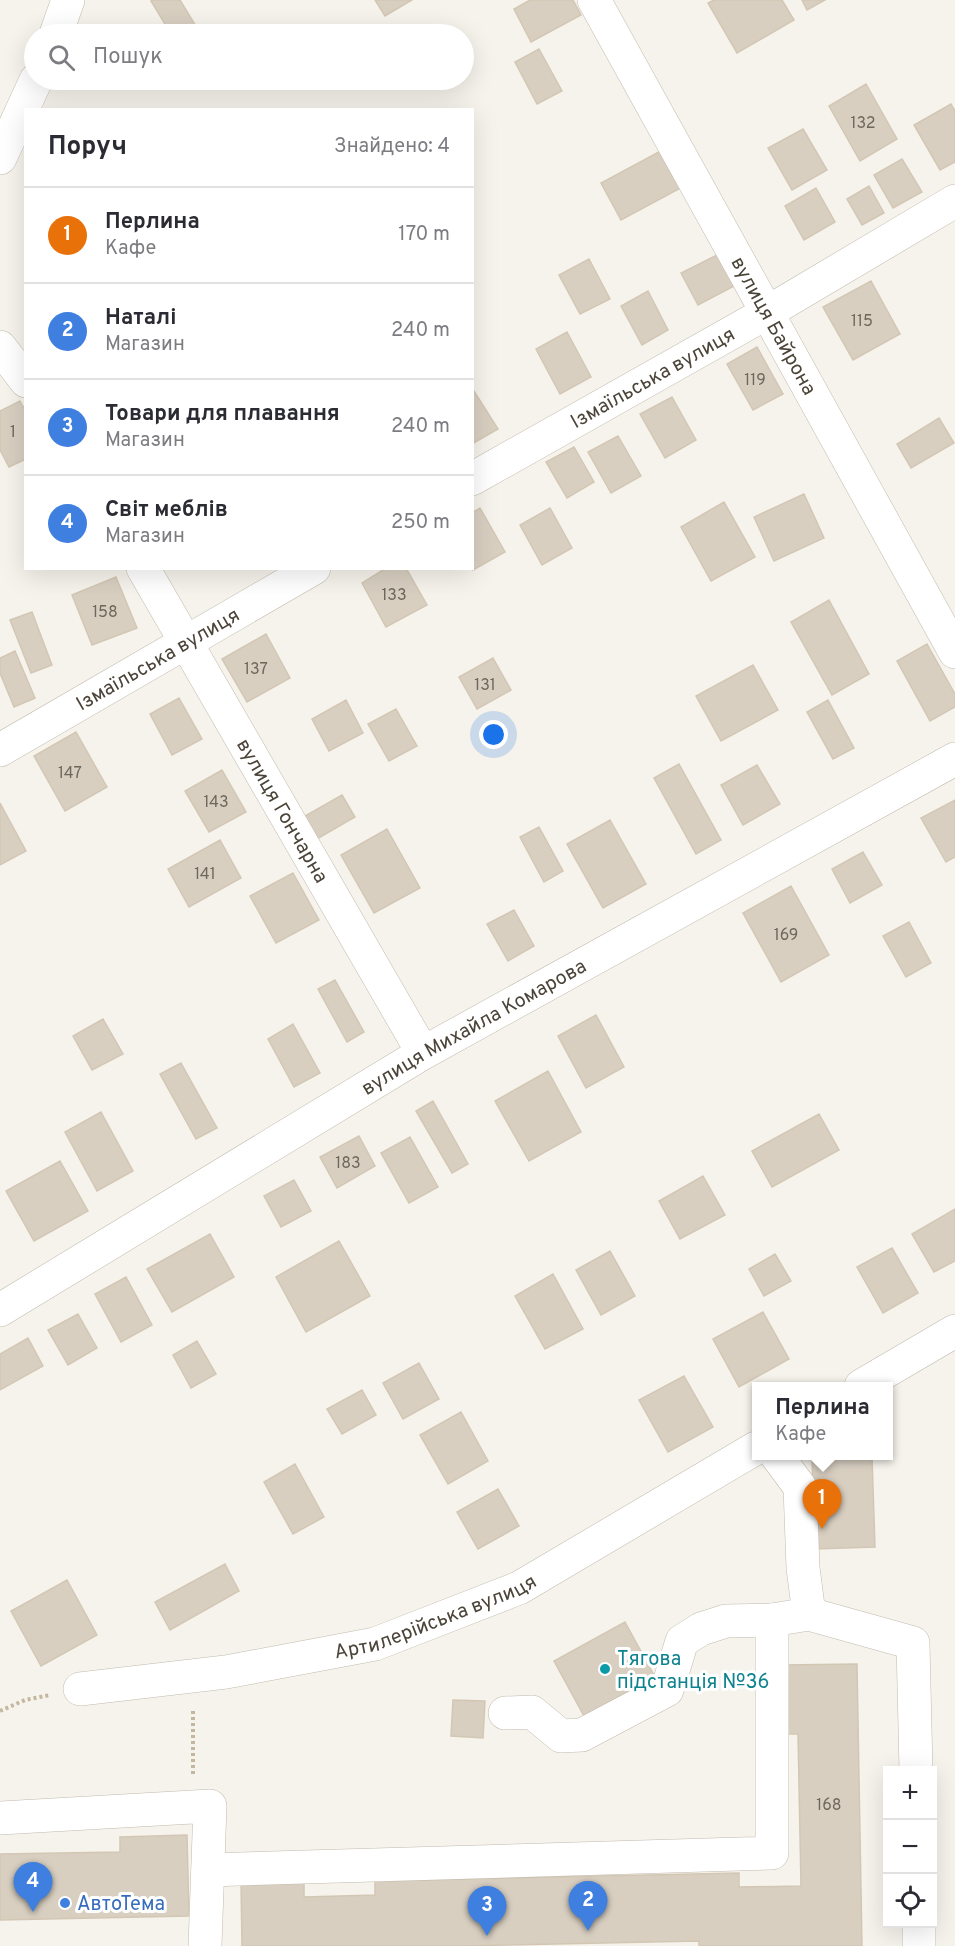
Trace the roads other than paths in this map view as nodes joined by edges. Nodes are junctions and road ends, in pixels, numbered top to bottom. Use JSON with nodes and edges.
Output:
{"nodes":[{"id":1,"x":68,"y":0,"type":"edge"},
{"id":2,"x":600,"y":2,"type":"edge"},
{"id":3,"x":60,"y":24,"type":"edge"},
{"id":4,"x":31,"y":90,"type":"edge"},
{"id":5,"x":0,"y":158,"type":"edge"},
{"id":6,"x":955,"y":201,"type":"edge"},
{"id":7,"x":768,"y":312,"type":"junction"},
{"id":8,"x":0,"y":347,"type":"edge"},
{"id":9,"x":24,"y":378,"type":"edge"},
{"id":10,"x":474,"y":478,"type":"edge"},
{"id":11,"x":144,"y":570,"type":"edge"},
{"id":12,"x":310,"y":570,"type":"edge"},
{"id":13,"x":184,"y":642,"type":"junction"},
{"id":14,"x":955,"y":652,"type":"edge"},
{"id":15,"x":0,"y":750,"type":"edge"},
{"id":16,"x":955,"y":759,"type":"edge"},
{"id":17,"x":423,"y":1053,"type":"junction"},
{"id":18,"x":0,"y":1310,"type":"edge"},
{"id":19,"x":955,"y":1331,"type":"edge"},
{"id":20,"x":868,"y":1382,"type":"edge"},
{"id":21,"x":752,"y":1450,"type":"edge"},
{"id":22,"x":781,"y":1460,"type":"edge"},
{"id":23,"x":809,"y":1614,"type":"junction"},
{"id":24,"x":772,"y":1620,"type":"junction"},
{"id":25,"x":80,"y":1689,"type":"road end"},
{"id":26,"x":505,"y":1713,"type":"dead end"},
{"id":27,"x":916,"y":1766,"type":"edge"},
{"id":28,"x":0,"y":1818,"type":"edge"},
{"id":29,"x":208,"y":1870,"type":"junction"},
{"id":30,"x":919,"y":1928,"type":"edge"},
{"id":31,"x":205,"y":1946,"type":"edge"},
{"id":32,"x":919,"y":1946,"type":"edge"}],
"edges":[{"from":1,"to":3,"type":"street"},
{"from":2,"to":7,"type":"street","name":"вулиця Байрона"},
{"from":4,"to":5,"type":"street"},
{"from":6,"to":7,"type":"street","name":"Ізмаїльська вулиця"},
{"from":7,"to":10,"type":"street","name":"Ізмаїльська вулиця"},
{"from":7,"to":14,"type":"street","name":"вулиця Байрона"},
{"from":8,"to":9,"type":"street"},
{"from":11,"to":13,"type":"street","name":"вулиця Гончарна"},
{"from":12,"to":13,"type":"street","name":"Ізмаїльська вулиця"},
{"from":13,"to":15,"type":"street","name":"Ізмаїльська вулиця"},
{"from":13,"to":17,"type":"street","name":"вулиця Гончарна"},
{"from":16,"to":17,"type":"street","name":"вулиця Михайла Комарова"},
{"from":17,"to":18,"type":"street","name":"вулиця Михайла Комарова"},
{"from":19,"to":20,"type":"street"},
{"from":21,"to":25,"type":"street","name":"Артилерійська вулиця"},
{"from":22,"to":23,"type":"street"},
{"from":23,"to":24,"type":"street"},
{"from":23,"to":27,"type":"street"},
{"from":24,"to":26,"type":"street"},
{"from":24,"to":29,"type":"street"},
{"from":28,"to":29,"type":"street"},
{"from":29,"to":31,"type":"street"},
{"from":30,"to":32,"type":"street"}]}
